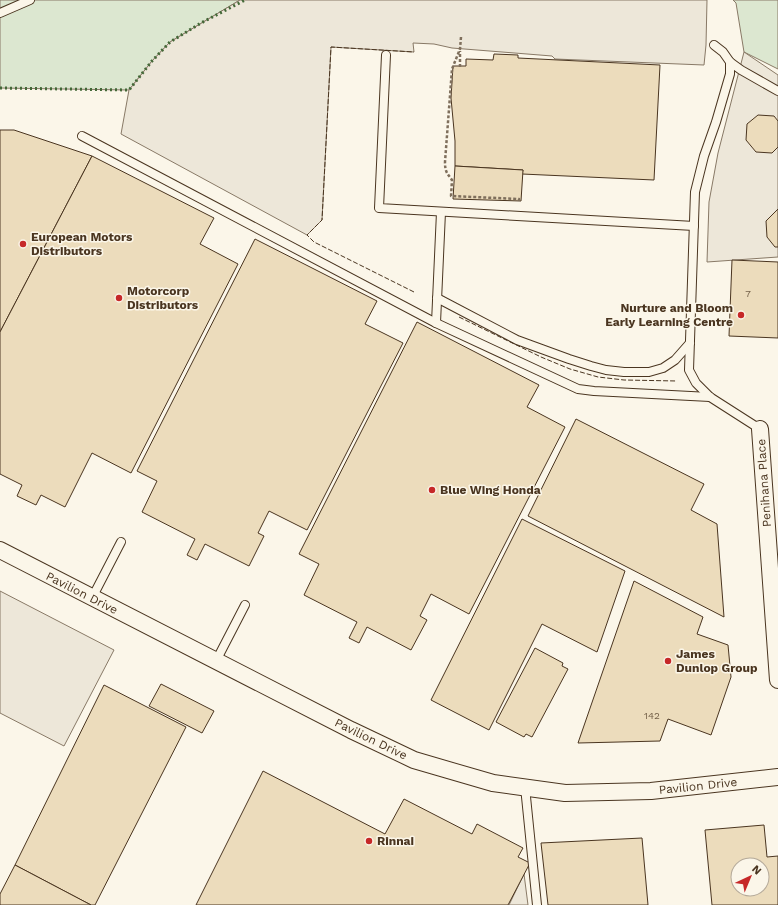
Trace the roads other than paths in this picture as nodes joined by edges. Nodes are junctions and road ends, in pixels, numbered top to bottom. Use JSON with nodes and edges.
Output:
{"nodes":[{"id":1,"x":30,"y":0,"type":"edge"},
{"id":2,"x":0,"y":13,"type":"edge"},
{"id":3,"x":714,"y":45,"type":"dead end"},
{"id":4,"x":386,"y":55,"type":"dead end"},
{"id":5,"x":730,"y":62,"type":"junction"},
{"id":6,"x":778,"y":91,"type":"edge"},
{"id":7,"x":82,"y":136,"type":"dead end"},
{"id":8,"x":442,"y":212,"type":"junction"},
{"id":9,"x":694,"y":226,"type":"junction"},
{"id":10,"x":437,"y":298,"type":"junction"},
{"id":11,"x":436,"y":323,"type":"junction"},
{"id":12,"x":690,"y":343,"type":"junction"},
{"id":13,"x":710,"y":397,"type":"junction"},
{"id":14,"x":760,"y":429,"type":"joint"},
{"id":15,"x":121,"y":542,"type":"dead end"},
{"id":16,"x":0,"y":550,"type":"edge"},
{"id":17,"x":92,"y":598,"type":"junction"},
{"id":18,"x":245,"y":605,"type":"dead end"},
{"id":19,"x":216,"y":661,"type":"junction"},
{"id":20,"x":778,"y":680,"type":"edge"},
{"id":21,"x":778,"y":777,"type":"edge"},
{"id":22,"x":525,"y":787,"type":"junction"},
{"id":23,"x":537,"y":905,"type":"edge"}],
"edges":[{"from":1,"to":2,"type":"lane"},
{"from":3,"to":5,"type":"lane"},
{"from":4,"to":8,"type":"lane"},
{"from":5,"to":6,"type":"lane"},
{"from":5,"to":9,"type":"lane"},
{"from":7,"to":11,"type":"lane"},
{"from":8,"to":9,"type":"lane"},
{"from":8,"to":10,"type":"lane"},
{"from":9,"to":12,"type":"lane"},
{"from":10,"to":11,"type":"lane"},
{"from":10,"to":12,"type":"lane"},
{"from":11,"to":13,"type":"lane"},
{"from":12,"to":13,"type":"lane"},
{"from":13,"to":14,"type":"lane"},
{"from":14,"to":20,"type":"street","name":"Penihana Place"},
{"from":15,"to":17,"type":"lane"},
{"from":16,"to":17,"type":"street","name":"Pavilion Drive"},
{"from":17,"to":19,"type":"street","name":"Pavilion Drive"},
{"from":18,"to":19,"type":"lane"},
{"from":19,"to":22,"type":"street","name":"Pavilion Drive"},
{"from":21,"to":22,"type":"street","name":"Pavilion Drive"},
{"from":22,"to":23,"type":"lane"}]}
